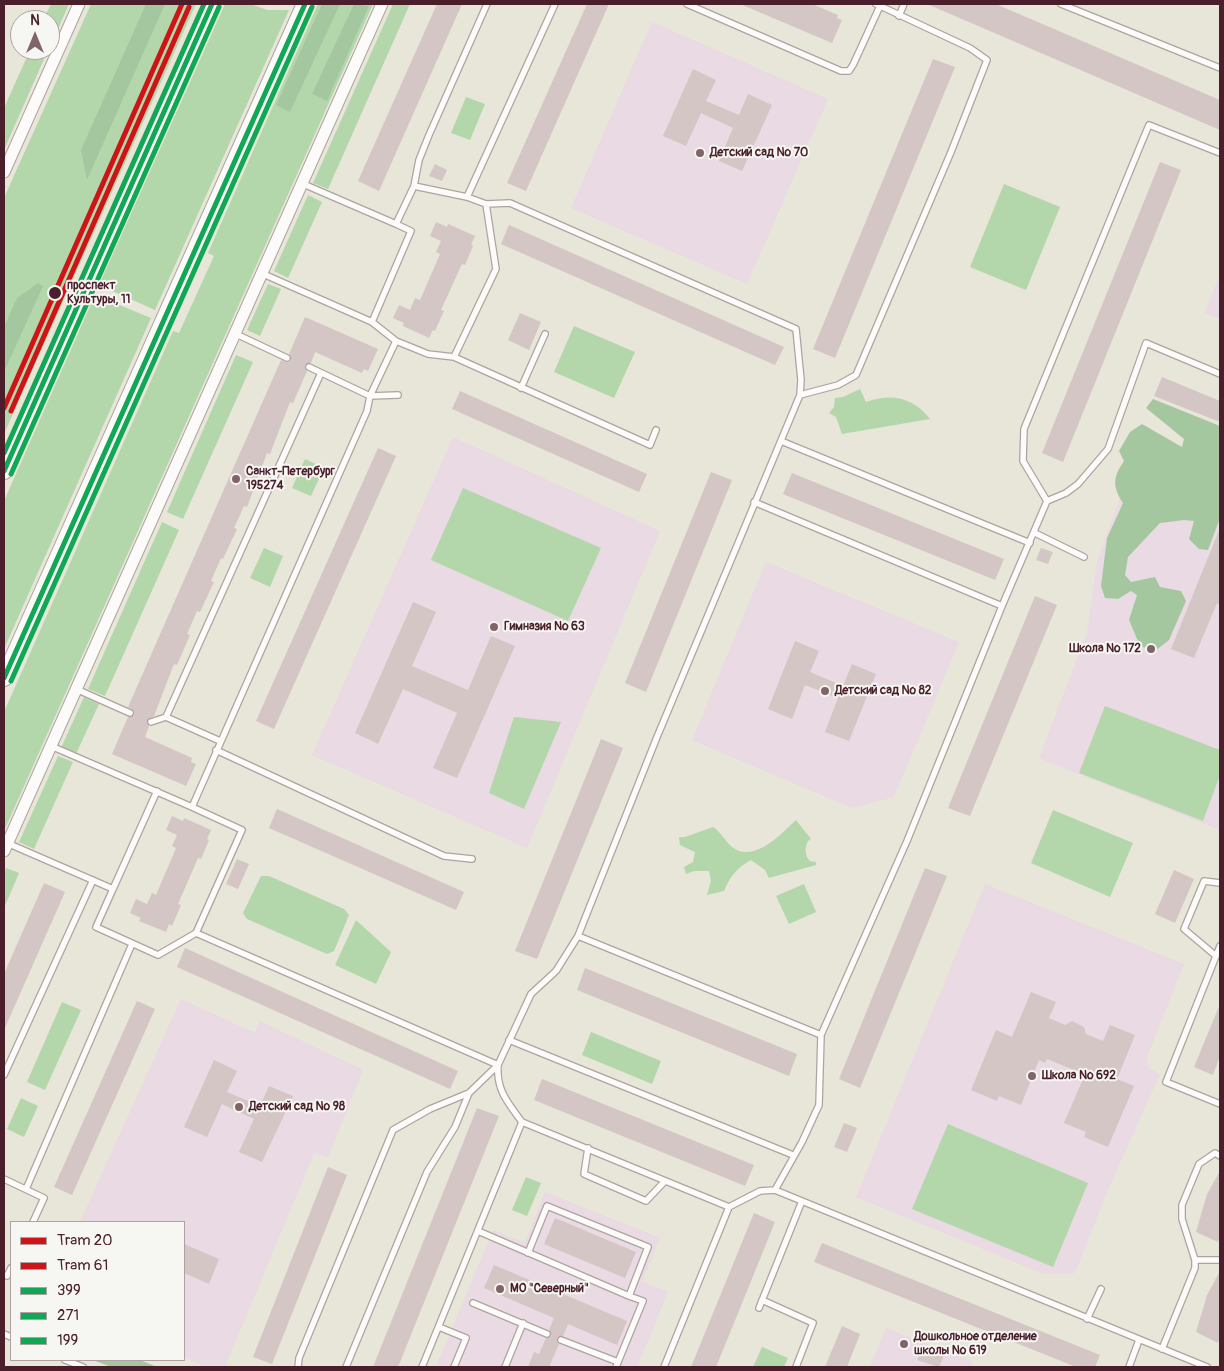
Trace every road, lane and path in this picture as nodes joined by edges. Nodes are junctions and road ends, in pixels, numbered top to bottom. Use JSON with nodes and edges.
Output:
{"nodes":[{"id":1,"x":79,"y":4,"type":"edge"},
{"id":2,"x":212,"y":4,"type":"edge"},
{"id":3,"x":305,"y":4,"type":"edge"},
{"id":4,"x":382,"y":4,"type":"edge"},
{"id":5,"x":487,"y":4,"type":"edge"},
{"id":6,"x":555,"y":4,"type":"edge"},
{"id":7,"x":687,"y":4,"type":"edge"},
{"id":8,"x":904,"y":4,"type":"edge"},
{"id":9,"x":1061,"y":4,"type":"edge"},
{"id":10,"x":878,"y":5,"type":"edge"},
{"id":11,"x":899,"y":16,"type":"junction"},
{"id":12,"x":1220,"y":67,"type":"edge"},
{"id":13,"x":1220,"y":153,"type":"edge"},
{"id":14,"x":5,"y":167,"type":"edge"},
{"id":15,"x":301,"y":183,"type":"junction"},
{"id":16,"x":414,"y":186,"type":"junction"},
{"id":17,"x":467,"y":197,"type":"junction"},
{"id":18,"x":486,"y":204,"type":"junction"},
{"id":19,"x":396,"y":224,"type":"junction"},
{"id":20,"x":261,"y":273,"type":"junction"},
{"id":21,"x":372,"y":322,"type":"junction"},
{"id":22,"x":234,"y":333,"type":"junction"},
{"id":23,"x":545,"y":334,"type":"dead end"},
{"id":24,"x":396,"y":341,"type":"junction"},
{"id":25,"x":454,"y":357,"type":"junction"},
{"id":26,"x":287,"y":358,"type":"dead end"},
{"id":27,"x":308,"y":367,"type":"dead end"},
{"id":28,"x":321,"y":373,"type":"junction"},
{"id":29,"x":1220,"y":374,"type":"edge"},
{"id":30,"x":521,"y":388,"type":"junction"},
{"id":31,"x":398,"y":395,"type":"dead end"},
{"id":32,"x":800,"y":395,"type":"junction"},
{"id":33,"x":370,"y":396,"type":"junction"},
{"id":34,"x":656,"y":430,"type":"dead end"},
{"id":35,"x":781,"y":441,"type":"junction"},
{"id":36,"x":4,"y":471,"type":"edge"},
{"id":37,"x":1047,"y":501,"type":"junction"},
{"id":38,"x":754,"y":502,"type":"junction"},
{"id":39,"x":1035,"y":533,"type":"junction"},
{"id":40,"x":1030,"y":543,"type":"junction"},
{"id":41,"x":1084,"y":558,"type":"dead end"},
{"id":42,"x":1002,"y":606,"type":"junction"},
{"id":43,"x":4,"y":678,"type":"edge"},
{"id":44,"x":76,"y":689,"type":"junction"},
{"id":45,"x":130,"y":713,"type":"dead end"},
{"id":46,"x":166,"y":717,"type":"junction"},
{"id":47,"x":151,"y":722,"type":"dead end"},
{"id":48,"x":220,"y":741,"type":"junction"},
{"id":49,"x":51,"y":746,"type":"junction"},
{"id":50,"x":216,"y":750,"type":"junction"},
{"id":51,"x":157,"y":791,"type":"junction"},
{"id":52,"x":192,"y":807,"type":"junction"},
{"id":53,"x":5,"y":847,"type":"edge"},
{"id":54,"x":472,"y":859,"type":"dead end"},
{"id":55,"x":93,"y":880,"type":"junction"},
{"id":56,"x":1220,"y":883,"type":"edge"},
{"id":57,"x":113,"y":889,"type":"junction"},
{"id":58,"x":196,"y":933,"type":"junction"},
{"id":59,"x":578,"y":936,"type":"junction"},
{"id":60,"x":132,"y":944,"type":"junction"},
{"id":61,"x":1220,"y":946,"type":"edge"},
{"id":62,"x":1216,"y":956,"type":"junction"},
{"id":63,"x":821,"y":1035,"type":"junction"},
{"id":64,"x":510,"y":1040,"type":"junction"},
{"id":65,"x":498,"y":1065,"type":"junction"},
{"id":66,"x":4,"y":1075,"type":"edge"},
{"id":67,"x":469,"y":1093,"type":"junction"},
{"id":68,"x":1220,"y":1104,"type":"edge"},
{"id":69,"x":522,"y":1122,"type":"junction"},
{"id":70,"x":588,"y":1148,"type":"junction"},
{"id":71,"x":794,"y":1155,"type":"junction"},
{"id":72,"x":1220,"y":1156,"type":"edge"},
{"id":73,"x":4,"y":1179,"type":"edge"},
{"id":74,"x":666,"y":1181,"type":"junction"},
{"id":75,"x":26,"y":1189,"type":"junction"},
{"id":76,"x":775,"y":1190,"type":"junction"},
{"id":77,"x":802,"y":1202,"type":"junction"},
{"id":78,"x":729,"y":1207,"type":"junction"},
{"id":79,"x":33,"y":1221,"type":"edge"},
{"id":80,"x":478,"y":1231,"type":"junction"},
{"id":81,"x":528,"y":1253,"type":"junction"},
{"id":82,"x":1195,"y":1260,"type":"junction"},
{"id":83,"x":1220,"y":1260,"type":"edge"},
{"id":84,"x":1100,"y":1289,"type":"dead end"},
{"id":85,"x":630,"y":1296,"type":"junction"},
{"id":86,"x":762,"y":1300,"type":"junction"},
{"id":87,"x":473,"y":1302,"type":"dead end"},
{"id":88,"x":759,"y":1308,"type":"dead end"},
{"id":89,"x":1087,"y":1319,"type":"junction"},
{"id":90,"x":523,"y":1323,"type":"junction"},
{"id":91,"x":439,"y":1327,"type":"junction"},
{"id":92,"x":547,"y":1334,"type":"dead end"},
{"id":93,"x":561,"y":1340,"type":"dead end"},
{"id":94,"x":1139,"y":1340,"type":"junction"},
{"id":95,"x":1162,"y":1349,"type":"junction"},
{"id":96,"x":68,"y":1361,"type":"edge"},
{"id":97,"x":617,"y":1364,"type":"edge"},
{"id":98,"x":83,"y":1367,"type":"edge"},
{"id":99,"x":298,"y":1367,"type":"edge"},
{"id":100,"x":346,"y":1367,"type":"edge"},
{"id":101,"x":422,"y":1367,"type":"edge"},
{"id":102,"x":454,"y":1367,"type":"edge"},
{"id":103,"x":505,"y":1367,"type":"edge"},
{"id":104,"x":664,"y":1367,"type":"edge"},
{"id":105,"x":796,"y":1367,"type":"edge"},
{"id":106,"x":1128,"y":1367,"type":"edge"},
{"id":107,"x":1207,"y":1367,"type":"edge"}],
"edges":[{"from":1,"to":14,"type":"street"},
{"from":2,"to":36,"type":"main road"},
{"from":3,"to":43,"type":"main road"},
{"from":4,"to":15,"type":"street"},
{"from":5,"to":16,"type":"lane"},
{"from":6,"to":17,"type":"lane"},
{"from":7,"to":10,"type":"lane"},
{"from":8,"to":11,"type":"lane"},
{"from":9,"to":12,"type":"lane"},
{"from":10,"to":11,"type":"lane"},
{"from":11,"to":32,"type":"lane"},
{"from":13,"to":37,"type":"lane"},
{"from":15,"to":19,"type":"lane"},
{"from":15,"to":20,"type":"street"},
{"from":16,"to":17,"type":"lane"},
{"from":16,"to":19,"type":"lane"},
{"from":17,"to":18,"type":"lane"},
{"from":18,"to":25,"type":"lane"},
{"from":18,"to":32,"type":"lane"},
{"from":19,"to":21,"type":"lane"},
{"from":20,"to":21,"type":"lane"},
{"from":20,"to":22,"type":"street"},
{"from":21,"to":24,"type":"lane"},
{"from":22,"to":26,"type":"lane"},
{"from":22,"to":44,"type":"street"},
{"from":23,"to":30,"type":"lane"},
{"from":24,"to":25,"type":"lane"},
{"from":24,"to":33,"type":"lane"},
{"from":25,"to":30,"type":"lane"},
{"from":27,"to":28,"type":"lane"},
{"from":28,"to":33,"type":"lane"},
{"from":28,"to":46,"type":"lane"},
{"from":29,"to":37,"type":"lane"},
{"from":30,"to":34,"type":"lane"},
{"from":31,"to":33,"type":"lane"},
{"from":32,"to":35,"type":"lane"},
{"from":33,"to":48,"type":"lane"},
{"from":35,"to":38,"type":"lane"},
{"from":35,"to":40,"type":"lane"},
{"from":37,"to":39,"type":"lane"},
{"from":38,"to":42,"type":"lane"},
{"from":38,"to":59,"type":"lane"},
{"from":39,"to":40,"type":"lane"},
{"from":39,"to":41,"type":"lane"},
{"from":40,"to":42,"type":"lane"},
{"from":42,"to":63,"type":"lane"},
{"from":44,"to":45,"type":"lane"},
{"from":44,"to":49,"type":"street"},
{"from":46,"to":47,"type":"lane"},
{"from":46,"to":48,"type":"lane"},
{"from":48,"to":50,"type":"lane"},
{"from":49,"to":51,"type":"lane"},
{"from":49,"to":53,"type":"street"},
{"from":50,"to":52,"type":"lane"},
{"from":50,"to":54,"type":"lane"},
{"from":51,"to":52,"type":"lane"},
{"from":51,"to":57,"type":"lane"},
{"from":52,"to":58,"type":"lane"},
{"from":53,"to":55,"type":"lane"},
{"from":55,"to":57,"type":"lane"},
{"from":55,"to":66,"type":"lane"},
{"from":56,"to":62,"type":"lane"},
{"from":57,"to":60,"type":"lane"},
{"from":58,"to":60,"type":"lane"},
{"from":58,"to":65,"type":"lane"},
{"from":59,"to":63,"type":"lane"},
{"from":59,"to":64,"type":"lane"},
{"from":60,"to":75,"type":"lane"},
{"from":61,"to":62,"type":"lane"},
{"from":62,"to":68,"type":"lane"},
{"from":63,"to":71,"type":"lane"},
{"from":64,"to":65,"type":"lane"},
{"from":64,"to":71,"type":"lane"},
{"from":65,"to":67,"type":"lane"},
{"from":65,"to":69,"type":"lane"},
{"from":67,"to":99,"type":"lane"},
{"from":67,"to":100,"type":"lane"},
{"from":69,"to":70,"type":"lane"},
{"from":69,"to":80,"type":"lane"},
{"from":70,"to":74,"type":"lane"},
{"from":70,"to":74,"type":"lane"},
{"from":71,"to":76,"type":"lane"},
{"from":72,"to":82,"type":"lane"},
{"from":73,"to":75,"type":"lane"},
{"from":74,"to":78,"type":"lane"},
{"from":75,"to":79,"type":"lane"},
{"from":76,"to":77,"type":"lane"},
{"from":76,"to":78,"type":"lane"},
{"from":77,"to":86,"type":"lane"},
{"from":77,"to":89,"type":"lane"},
{"from":78,"to":104,"type":"lane"},
{"from":80,"to":81,"type":"lane"},
{"from":80,"to":91,"type":"lane"},
{"from":81,"to":85,"type":"lane"},
{"from":81,"to":85,"type":"lane"},
{"from":82,"to":83,"type":"lane"},
{"from":82,"to":95,"type":"lane"},
{"from":84,"to":89,"type":"lane"},
{"from":85,"to":97,"type":"lane"},
{"from":86,"to":88,"type":"lane"},
{"from":86,"to":105,"type":"lane"},
{"from":87,"to":90,"type":"lane"},
{"from":89,"to":94,"type":"lane"},
{"from":90,"to":92,"type":"lane"},
{"from":90,"to":103,"type":"lane"},
{"from":91,"to":101,"type":"lane"},
{"from":91,"to":102,"type":"lane"},
{"from":93,"to":97,"type":"lane"},
{"from":94,"to":95,"type":"lane"},
{"from":94,"to":106,"type":"lane"},
{"from":95,"to":107,"type":"lane"},
{"from":96,"to":98,"type":"lane"}]}
